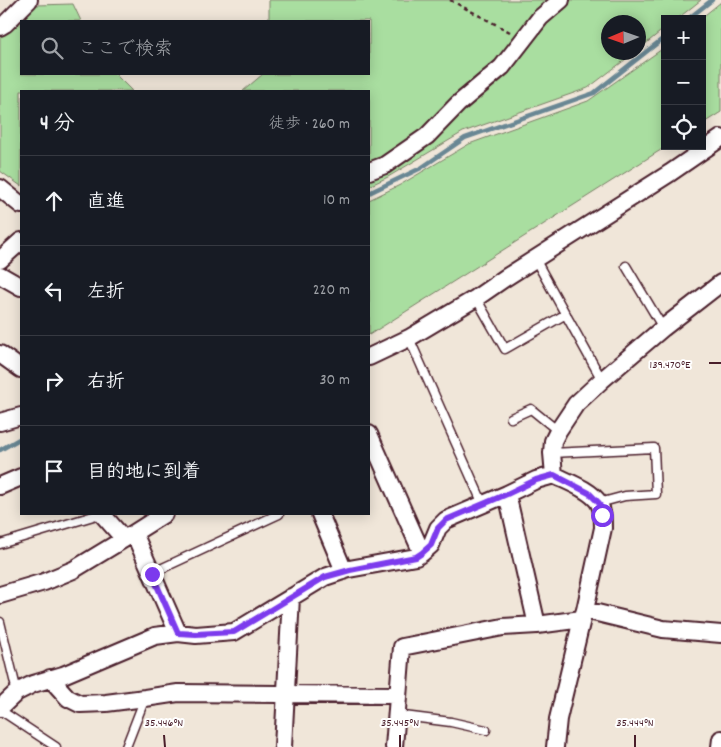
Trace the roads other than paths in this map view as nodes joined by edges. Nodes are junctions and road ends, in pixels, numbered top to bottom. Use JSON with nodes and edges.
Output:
{"nodes":[{"id":1,"x":28,"y":0,"type":"edge"},
{"id":2,"x":562,"y":0,"type":"edge"},
{"id":3,"x":0,"y":27,"type":"edge"},
{"id":4,"x":721,"y":138,"type":"edge"},
{"id":5,"x":370,"y":171,"type":"edge"},
{"id":6,"x":0,"y":188,"type":"edge"},
{"id":7,"x":20,"y":204,"type":"edge"},
{"id":8,"x":20,"y":243,"type":"edge"},
{"id":9,"x":535,"y":259,"type":"junction"},
{"id":10,"x":0,"y":260,"type":"edge"},
{"id":11,"x":626,"y":266,"type":"dead end"},
{"id":12,"x":0,"y":275,"type":"edge"},
{"id":13,"x":721,"y":283,"type":"edge"},
{"id":14,"x":20,"y":286,"type":"edge"},
{"id":15,"x":476,"y":298,"type":"junction"},
{"id":16,"x":566,"y":314,"type":"junction"},
{"id":17,"x":663,"y":328,"type":"junction"},
{"id":18,"x":409,"y":338,"type":"junction"},
{"id":19,"x":0,"y":354,"type":"edge"},
{"id":20,"x":370,"y":357,"type":"edge"},
{"id":21,"x":20,"y":368,"type":"edge"},
{"id":22,"x":602,"y":380,"type":"junction"},
{"id":23,"x":20,"y":416,"type":"edge"},
{"id":24,"x":512,"y":418,"type":"dead end"},
{"id":25,"x":0,"y":422,"type":"edge"},
{"id":26,"x":558,"y":431,"type":"junction"},
{"id":27,"x":370,"y":436,"type":"edge"},
{"id":28,"x":552,"y":453,"type":"junction"},
{"id":29,"x":554,"y":475,"type":"junction"},
{"id":30,"x":20,"y":478,"type":"edge"},
{"id":31,"x":0,"y":486,"type":"edge"},
{"id":32,"x":507,"y":494,"type":"junction"},
{"id":33,"x":599,"y":503,"type":"junction"},
{"id":34,"x":483,"y":504,"type":"junction"},
{"id":35,"x":98,"y":515,"type":"edge"},
{"id":36,"x":102,"y":515,"type":"edge"},
{"id":37,"x":162,"y":515,"type":"edge"},
{"id":38,"x":277,"y":515,"type":"edge"},
{"id":39,"x":320,"y":515,"type":"edge"},
{"id":40,"x":129,"y":536,"type":"junction"},
{"id":41,"x":0,"y":544,"type":"edge"},
{"id":42,"x":422,"y":553,"type":"junction"},
{"id":43,"x":344,"y":571,"type":"junction"},
{"id":44,"x":152,"y":574,"type":"junction"},
{"id":45,"x":0,"y":596,"type":"edge"},
{"id":46,"x":291,"y":597,"type":"junction"},
{"id":47,"x":584,"y":615,"type":"junction"},
{"id":48,"x":0,"y":622,"type":"edge"},
{"id":49,"x":537,"y":625,"type":"junction"},
{"id":50,"x":178,"y":633,"type":"junction"},
{"id":51,"x":721,"y":634,"type":"edge"},
{"id":52,"x":50,"y":678,"type":"junction"},
{"id":53,"x":17,"y":692,"type":"junction"},
{"id":54,"x":286,"y":694,"type":"junction"},
{"id":55,"x":398,"y":695,"type":"junction"},
{"id":56,"x":145,"y":698,"type":"junction"},
{"id":57,"x":0,"y":709,"type":"edge"},
{"id":58,"x":396,"y":715,"type":"junction"},
{"id":59,"x":486,"y":730,"type":"dead end"},
{"id":60,"x":721,"y":739,"type":"edge"},
{"id":61,"x":56,"y":747,"type":"edge"},
{"id":62,"x":126,"y":747,"type":"edge"},
{"id":63,"x":283,"y":747,"type":"edge"},
{"id":64,"x":394,"y":747,"type":"edge"},
{"id":65,"x":555,"y":747,"type":"edge"},
{"id":66,"x":720,"y":747,"type":"edge"}],
"edges":[{"from":1,"to":3,"type":"street"},
{"from":2,"to":5,"type":"street"},
{"from":4,"to":9,"type":"street"},
{"from":6,"to":7,"type":"street"},
{"from":8,"to":10,"type":"street"},
{"from":9,"to":15,"type":"street"},
{"from":9,"to":16,"type":"lane"},
{"from":11,"to":17,"type":"lane"},
{"from":12,"to":14,"type":"street"},
{"from":13,"to":17,"type":"street"},
{"from":15,"to":16,"type":"lane"},
{"from":15,"to":18,"type":"street"},
{"from":16,"to":22,"type":"lane"},
{"from":17,"to":22,"type":"street"},
{"from":18,"to":20,"type":"street"},
{"from":18,"to":34,"type":"lane"},
{"from":19,"to":21,"type":"street"},
{"from":22,"to":26,"type":"street"},
{"from":23,"to":25,"type":"street"},
{"from":24,"to":26,"type":"lane"},
{"from":26,"to":28,"type":"street"},
{"from":27,"to":42,"type":"street"},
{"from":28,"to":29,"type":"street"},
{"from":28,"to":33,"type":"lane"},
{"from":29,"to":32,"type":"street"},
{"from":29,"to":33,"type":"street"},
{"from":30,"to":31,"type":"street"},
{"from":32,"to":34,"type":"street"},
{"from":32,"to":49,"type":"street"},
{"from":33,"to":47,"type":"street"},
{"from":34,"to":42,"type":"street"},
{"from":35,"to":41,"type":"lane"},
{"from":36,"to":40,"type":"street"},
{"from":37,"to":40,"type":"street"},
{"from":38,"to":44,"type":"lane"},
{"from":39,"to":43,"type":"street"},
{"from":40,"to":44,"type":"street"},
{"from":40,"to":45,"type":"street"},
{"from":42,"to":43,"type":"street"},
{"from":43,"to":46,"type":"street"},
{"from":44,"to":50,"type":"street"},
{"from":46,"to":50,"type":"street"},
{"from":46,"to":54,"type":"street"},
{"from":47,"to":49,"type":"street"},
{"from":47,"to":51,"type":"street"},
{"from":47,"to":65,"type":"street"},
{"from":48,"to":53,"type":"lane"},
{"from":49,"to":55,"type":"street"},
{"from":50,"to":52,"type":"street"},
{"from":52,"to":53,"type":"street"},
{"from":52,"to":56,"type":"street"},
{"from":53,"to":57,"type":"street"},
{"from":54,"to":55,"type":"street"},
{"from":54,"to":56,"type":"street"},
{"from":54,"to":63,"type":"street"},
{"from":55,"to":58,"type":"street"},
{"from":56,"to":62,"type":"lane"},
{"from":57,"to":61,"type":"lane"},
{"from":58,"to":59,"type":"lane"},
{"from":58,"to":64,"type":"street"},
{"from":60,"to":66,"type":"street"}]}
